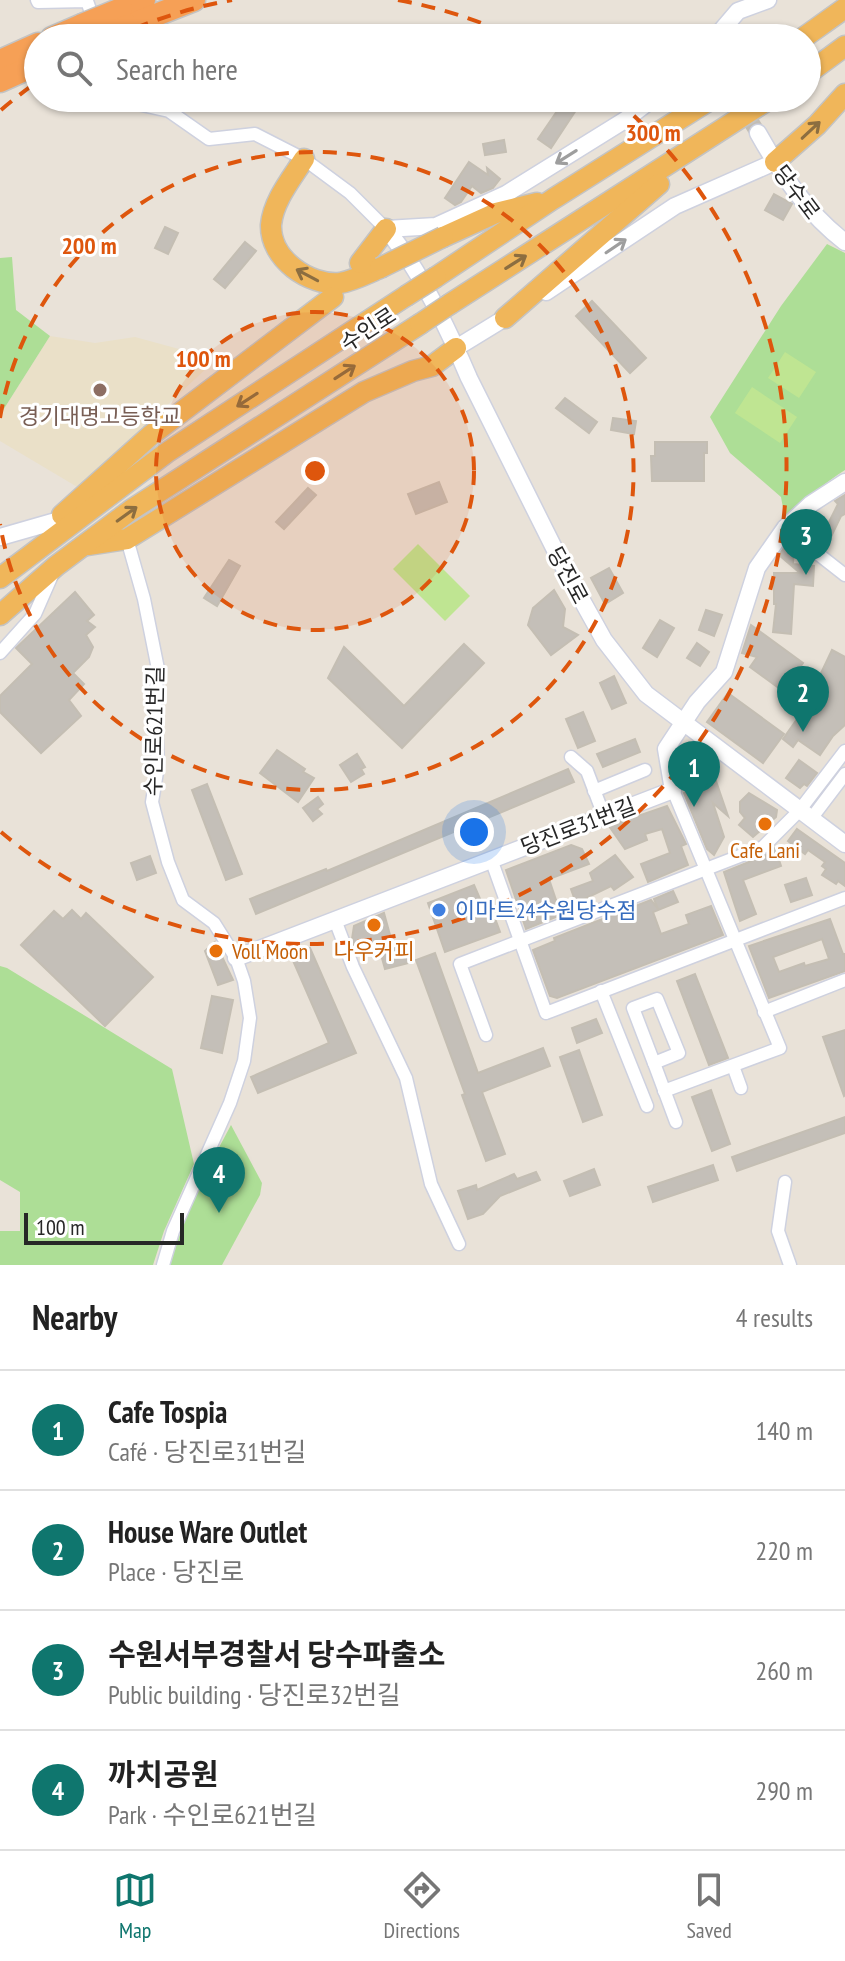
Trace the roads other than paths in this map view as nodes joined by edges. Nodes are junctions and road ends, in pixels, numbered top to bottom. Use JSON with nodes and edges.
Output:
{"nodes":[{"id":1,"x":37,"y":0,"type":"edge"},
{"id":2,"x":87,"y":0,"type":"edge"},
{"id":3,"x":144,"y":0,"type":"edge"},
{"id":4,"x":194,"y":0,"type":"edge"},
{"id":5,"x":768,"y":0,"type":"edge"},
{"id":6,"x":845,"y":8,"type":"edge"},
{"id":7,"x":124,"y":18,"type":"junction"},
{"id":8,"x":92,"y":24,"type":"edge"},
{"id":9,"x":113,"y":24,"type":"edge"},
{"id":10,"x":727,"y":24,"type":"edge"},
{"id":11,"x":821,"y":25,"type":"edge"},
{"id":12,"x":845,"y":46,"type":"edge"},
{"id":13,"x":24,"y":50,"type":"edge"},
{"id":14,"x":0,"y":61,"type":"edge"},
{"id":15,"x":821,"y":64,"type":"edge"},
{"id":16,"x":24,"y":70,"type":"edge"},
{"id":17,"x":0,"y":81,"type":"edge"},
{"id":18,"x":845,"y":94,"type":"edge"},
{"id":19,"x":170,"y":112,"type":"edge"},
{"id":20,"x":636,"y":112,"type":"edge"},
{"id":21,"x":691,"y":112,"type":"edge"},
{"id":22,"x":750,"y":112,"type":"edge"},
{"id":23,"x":719,"y":133,"type":"junction"},
{"id":24,"x":758,"y":133,"type":"tunnel mouth"},
{"id":25,"x":304,"y":159,"type":"junction"},
{"id":26,"x":775,"y":162,"type":"junction"},
{"id":27,"x":553,"y":199,"type":"junction"},
{"id":28,"x":386,"y":229,"type":"junction"},
{"id":29,"x":845,"y":242,"type":"edge"},
{"id":30,"x":370,"y":266,"type":"junction"},
{"id":31,"x":333,"y":297,"type":"dead end"},
{"id":32,"x":505,"y":318,"type":"junction"},
{"id":33,"x":456,"y":348,"type":"junction"},
{"id":34,"x":845,"y":482,"type":"edge"},
{"id":35,"x":56,"y":521,"type":"junction"},
{"id":36,"x":785,"y":528,"type":"junction"},
{"id":37,"x":0,"y":537,"type":"edge"},
{"id":38,"x":127,"y":539,"type":"junction"},
{"id":39,"x":84,"y":546,"type":"junction"},
{"id":40,"x":56,"y":566,"type":"junction"},
{"id":41,"x":845,"y":575,"type":"edge"},
{"id":42,"x":0,"y":577,"type":"edge"},
{"id":43,"x":0,"y":615,"type":"edge"},
{"id":44,"x":0,"y":653,"type":"edge"},
{"id":45,"x":684,"y":722,"type":"junction"},
{"id":46,"x":845,"y":751,"type":"edge"},
{"id":47,"x":571,"y":757,"type":"dead end"},
{"id":48,"x":645,"y":770,"type":"dead end"},
{"id":49,"x":845,"y":774,"type":"edge"},
{"id":50,"x":673,"y":790,"type":"junction"},
{"id":51,"x":594,"y":791,"type":"junction"},
{"id":52,"x":805,"y":815,"type":"junction"},
{"id":53,"x":604,"y":816,"type":"junction"},
{"id":54,"x":845,"y":844,"type":"edge"},
{"id":55,"x":491,"y":859,"type":"junction"},
{"id":56,"x":706,"y":869,"type":"junction"},
{"id":57,"x":845,"y":898,"type":"edge"},
{"id":58,"x":335,"y":920,"type":"junction"},
{"id":59,"x":737,"y":940,"type":"junction"},
{"id":60,"x":520,"y":941,"type":"junction"},
{"id":61,"x":236,"y":958,"type":"junction"},
{"id":62,"x":845,"y":980,"type":"edge"},
{"id":63,"x":601,"y":991,"type":"junction"},
{"id":64,"x":764,"y":1012,"type":"junction"},
{"id":65,"x":486,"y":1035,"type":"dead end"},
{"id":66,"x":654,"y":1063,"type":"junction"},
{"id":67,"x":733,"y":1066,"type":"junction"},
{"id":68,"x":741,"y":1088,"type":"dead end"},
{"id":69,"x":664,"y":1091,"type":"junction"},
{"id":70,"x":647,"y":1106,"type":"dead end"},
{"id":71,"x":676,"y":1122,"type":"dead end"},
{"id":72,"x":785,"y":1182,"type":"dead end"},
{"id":73,"x":459,"y":1244,"type":"dead end"},
{"id":74,"x":163,"y":1265,"type":"edge"},
{"id":75,"x":790,"y":1265,"type":"edge"}],
"edges":[{"from":1,"to":2,"type":"street"},
{"from":2,"to":8,"type":"street"},
{"from":3,"to":7,"type":"highway"},
{"from":4,"to":7,"type":"highway"},
{"from":5,"to":10,"type":"street"},
{"from":6,"to":11,"type":"highway"},
{"from":7,"to":9,"type":"highway","bridge":true},
{"from":12,"to":15,"type":"highway"},
{"from":13,"to":14,"type":"highway"},
{"from":16,"to":17,"type":"highway"},
{"from":26,"to":18,"type":"highway","one_way":true},
{"from":19,"to":25,"type":"street"},
{"from":20,"to":28,"type":"street","one_way":true},
{"from":21,"to":27,"type":"highway","name":"수인로"},
{"from":22,"to":23,"type":"highway","name":"수인로"},
{"from":23,"to":32,"type":"highway"},
{"from":39,"to":23,"type":"highway","name":"수인로","one_way":true,"bridge":true},
{"from":24,"to":26,"type":"street","name":"당수로"},
{"from":25,"to":28,"type":"street"},
{"from":30,"to":25,"type":"highway","one_way":true},
{"from":26,"to":29,"type":"street","name":"당수로"},
{"from":32,"to":26,"type":"street","one_way":true},
{"from":27,"to":30,"type":"highway","bridge":true},
{"from":27,"to":42,"type":"highway","name":"수인로","one_way":true,"bridge":true},
{"from":28,"to":30,"type":"highway"},
{"from":28,"to":33,"type":"street","name":"당진로"},
{"from":31,"to":35,"type":"highway"},
{"from":32,"to":33,"type":"street"},
{"from":33,"to":38,"type":"highway"},
{"from":33,"to":45,"type":"street","name":"당진로"},
{"from":34,"to":36,"type":"street"},
{"from":35,"to":37,"type":"street"},
{"from":35,"to":42,"type":"highway"},
{"from":36,"to":41,"type":"street"},
{"from":36,"to":45,"type":"street"},
{"from":38,"to":39,"type":"highway"},
{"from":38,"to":61,"type":"street","name":"수인로621번길"},
{"from":39,"to":40,"type":"highway","name":"수인로"},
{"from":40,"to":43,"type":"highway","name":"수인로"},
{"from":40,"to":44,"type":"street"},
{"from":45,"to":50,"type":"street"},
{"from":45,"to":52,"type":"street","name":"당진로"},
{"from":46,"to":52,"type":"street"},
{"from":47,"to":51,"type":"street"},
{"from":48,"to":51,"type":"street"},
{"from":49,"to":52,"type":"street"},
{"from":50,"to":53,"type":"street","name":"당진로31번길"},
{"from":50,"to":56,"type":"street"},
{"from":51,"to":53,"type":"street"},
{"from":52,"to":54,"type":"street","name":"당진로"},
{"from":52,"to":56,"type":"street"},
{"from":53,"to":55,"type":"street","name":"당진로31번길"},
{"from":55,"to":58,"type":"street","name":"당진로31번길"},
{"from":55,"to":60,"type":"street"},
{"from":56,"to":59,"type":"street"},
{"from":56,"to":60,"type":"street"},
{"from":57,"to":59,"type":"street"},
{"from":58,"to":61,"type":"street","name":"당진로31번길"},
{"from":58,"to":73,"type":"street"},
{"from":59,"to":63,"type":"street"},
{"from":59,"to":64,"type":"street"},
{"from":60,"to":63,"type":"street"},
{"from":60,"to":65,"type":"street"},
{"from":61,"to":74,"type":"street","name":"수인로621번길"},
{"from":62,"to":64,"type":"street"},
{"from":63,"to":70,"type":"street"},
{"from":64,"to":67,"type":"street"},
{"from":66,"to":66,"type":"street"},
{"from":66,"to":69,"type":"street"},
{"from":67,"to":68,"type":"street"},
{"from":67,"to":69,"type":"street"},
{"from":69,"to":71,"type":"street"},
{"from":72,"to":75,"type":"street"}]}
